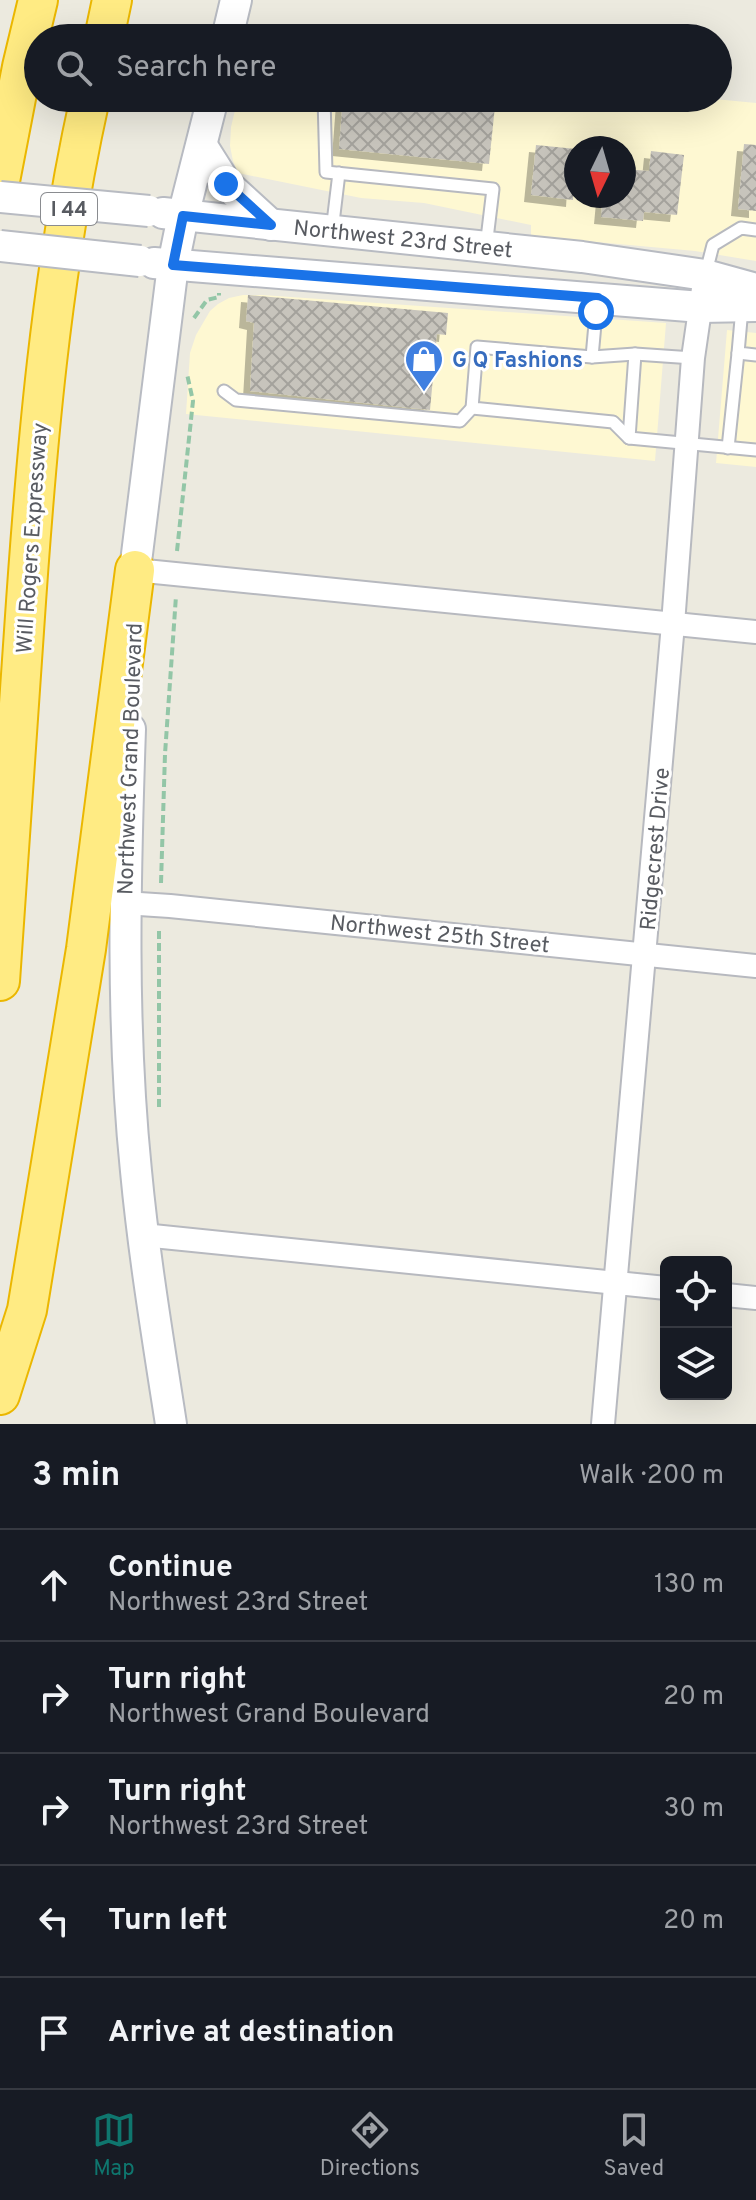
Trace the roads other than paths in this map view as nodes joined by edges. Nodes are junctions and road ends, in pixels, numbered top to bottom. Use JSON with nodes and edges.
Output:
{"nodes":[{"id":1,"x":38,"y":0,"type":"edge"},
{"id":2,"x":112,"y":0,"type":"edge"},
{"id":3,"x":236,"y":0,"type":"edge"},
{"id":4,"x":32,"y":24,"type":"edge"},
{"id":5,"x":107,"y":24,"type":"edge"},
{"id":6,"x":230,"y":24,"type":"edge"},
{"id":7,"x":24,"y":59,"type":"edge"},
{"id":8,"x":87,"y":112,"type":"edge"},
{"id":9,"x":210,"y":112,"type":"edge"},
{"id":10,"x":324,"y":112,"type":"edge"},
{"id":11,"x":202,"y":146,"type":"junction"},
{"id":12,"x":339,"y":173,"type":"junction"},
{"id":13,"x":0,"y":181,"type":"edge"},
{"id":14,"x":0,"y":197,"type":"edge"},
{"id":15,"x":183,"y":216,"type":"junction"},
{"id":16,"x":271,"y":225,"type":"junction"},
{"id":17,"x":756,"y":230,"type":"edge"},
{"id":18,"x":332,"y":231,"type":"junction"},
{"id":19,"x":0,"y":246,"type":"edge"},
{"id":20,"x":486,"y":247,"type":"junction"},
{"id":21,"x":173,"y":265,"type":"junction"},
{"id":22,"x":705,"y":275,"type":"junction"},
{"id":23,"x":598,"y":298,"type":"junction"},
{"id":24,"x":751,"y":300,"type":"edge"},
{"id":25,"x":701,"y":307,"type":"junction"},
{"id":26,"x":738,"y":353,"type":"junction"},
{"id":27,"x":635,"y":354,"type":"junction"},
{"id":28,"x":756,"y":355,"type":"edge"},
{"id":29,"x":592,"y":357,"type":"junction"},
{"id":30,"x":693,"y":358,"type":"junction"},
{"id":31,"x":224,"y":391,"type":"dead end"},
{"id":32,"x":472,"y":408,"type":"junction"},
{"id":33,"x":629,"y":438,"type":"junction"},
{"id":34,"x":686,"y":445,"type":"junction"},
{"id":35,"x":728,"y":448,"type":"junction"},
{"id":36,"x":756,"y":450,"type":"edge"},
{"id":37,"x":135,"y":570,"type":"junction"},
{"id":38,"x":673,"y":624,"type":"junction"},
{"id":39,"x":756,"y":632,"type":"edge"},
{"id":40,"x":124,"y":903,"type":"junction"},
{"id":41,"x":645,"y":954,"type":"junction"},
{"id":42,"x":756,"y":966,"type":"edge"},
{"id":43,"x":0,"y":981,"type":"edge"},
{"id":44,"x":143,"y":1235,"type":"junction"},
{"id":45,"x":616,"y":1283,"type":"junction"},
{"id":46,"x":660,"y":1287,"type":"edge"},
{"id":47,"x":732,"y":1296,"type":"edge"},
{"id":48,"x":756,"y":1298,"type":"edge"},
{"id":49,"x":0,"y":1395,"type":"edge"},
{"id":50,"x":171,"y":1424,"type":"edge"},
{"id":51,"x":603,"y":1424,"type":"edge"}],
"edges":[{"from":1,"to":4,"type":"highway"},
{"from":2,"to":5,"type":"highway"},
{"from":3,"to":6,"type":"main road"},
{"from":7,"to":13,"type":"highway"},
{"from":8,"to":43,"type":"highway","name":"Will Rogers Expressway","number":"I 44"},
{"from":9,"to":11,"type":"main road","name":"Northwest Grand Boulevard"},
{"from":10,"to":12,"type":"lane"},
{"from":11,"to":15,"type":"main road","name":"Northwest Grand Boulevard"},
{"from":11,"to":16,"type":"main road"},
{"from":12,"to":18,"type":"lane"},
{"from":12,"to":20,"type":"lane"},
{"from":14,"to":15,"type":"main road","name":"Northwest 23rd Street","bridge":true},
{"from":15,"to":16,"type":"main road","name":"Northwest 23rd Street"},
{"from":15,"to":21,"type":"main road","name":"Northwest Grand Boulevard"},
{"from":16,"to":18,"type":"main road","name":"Northwest 23rd Street"},
{"from":17,"to":22,"type":"lane"},
{"from":18,"to":20,"type":"main road","name":"Northwest 23rd Street"},
{"from":19,"to":21,"type":"main road","name":"Northwest 23rd Street","bridge":true},
{"from":20,"to":22,"type":"main road","name":"Northwest 23rd Street"},
{"from":21,"to":23,"type":"main road","name":"Northwest 23rd Street"},
{"from":21,"to":37,"type":"main road","name":"Northwest Grand Boulevard"},
{"from":22,"to":24,"type":"main road","name":"Northwest 23rd Street"},
{"from":22,"to":25,"type":"street","name":"Ridgecrest Drive"},
{"from":23,"to":25,"type":"main road","name":"Northwest 23rd Street"},
{"from":23,"to":29,"type":"lane"},
{"from":24,"to":25,"type":"main road","name":"Northwest 23rd Street"},
{"from":24,"to":26,"type":"lane"},
{"from":25,"to":30,"type":"street","name":"Ridgecrest Drive"},
{"from":26,"to":28,"type":"lane"},
{"from":26,"to":35,"type":"lane"},
{"from":27,"to":29,"type":"lane"},
{"from":27,"to":30,"type":"lane"},
{"from":27,"to":33,"type":"lane"},
{"from":29,"to":32,"type":"lane"},
{"from":30,"to":34,"type":"street","name":"Ridgecrest Drive"},
{"from":31,"to":32,"type":"lane"},
{"from":32,"to":33,"type":"lane"},
{"from":33,"to":34,"type":"lane"},
{"from":34,"to":35,"type":"lane"},
{"from":34,"to":38,"type":"street","name":"Ridgecrest Drive"},
{"from":35,"to":36,"type":"lane"},
{"from":37,"to":38,"type":"street"},
{"from":37,"to":40,"type":"main road","name":"Northwest Grand Boulevard"},
{"from":37,"to":49,"type":"highway"},
{"from":38,"to":39,"type":"street"},
{"from":38,"to":41,"type":"street","name":"Ridgecrest Drive"},
{"from":40,"to":41,"type":"street","name":"Northwest 25th Street"},
{"from":40,"to":44,"type":"main road","name":"Northwest Grand Boulevard"},
{"from":41,"to":42,"type":"street","name":"Northwest 25th Street"},
{"from":41,"to":45,"type":"street","name":"Ridgecrest Drive"},
{"from":44,"to":45,"type":"street"},
{"from":44,"to":50,"type":"main road","name":"Northwest Grand Boulevard"},
{"from":45,"to":46,"type":"street"},
{"from":45,"to":51,"type":"street","name":"Ridgecrest Drive"},
{"from":47,"to":48,"type":"street"}]}
